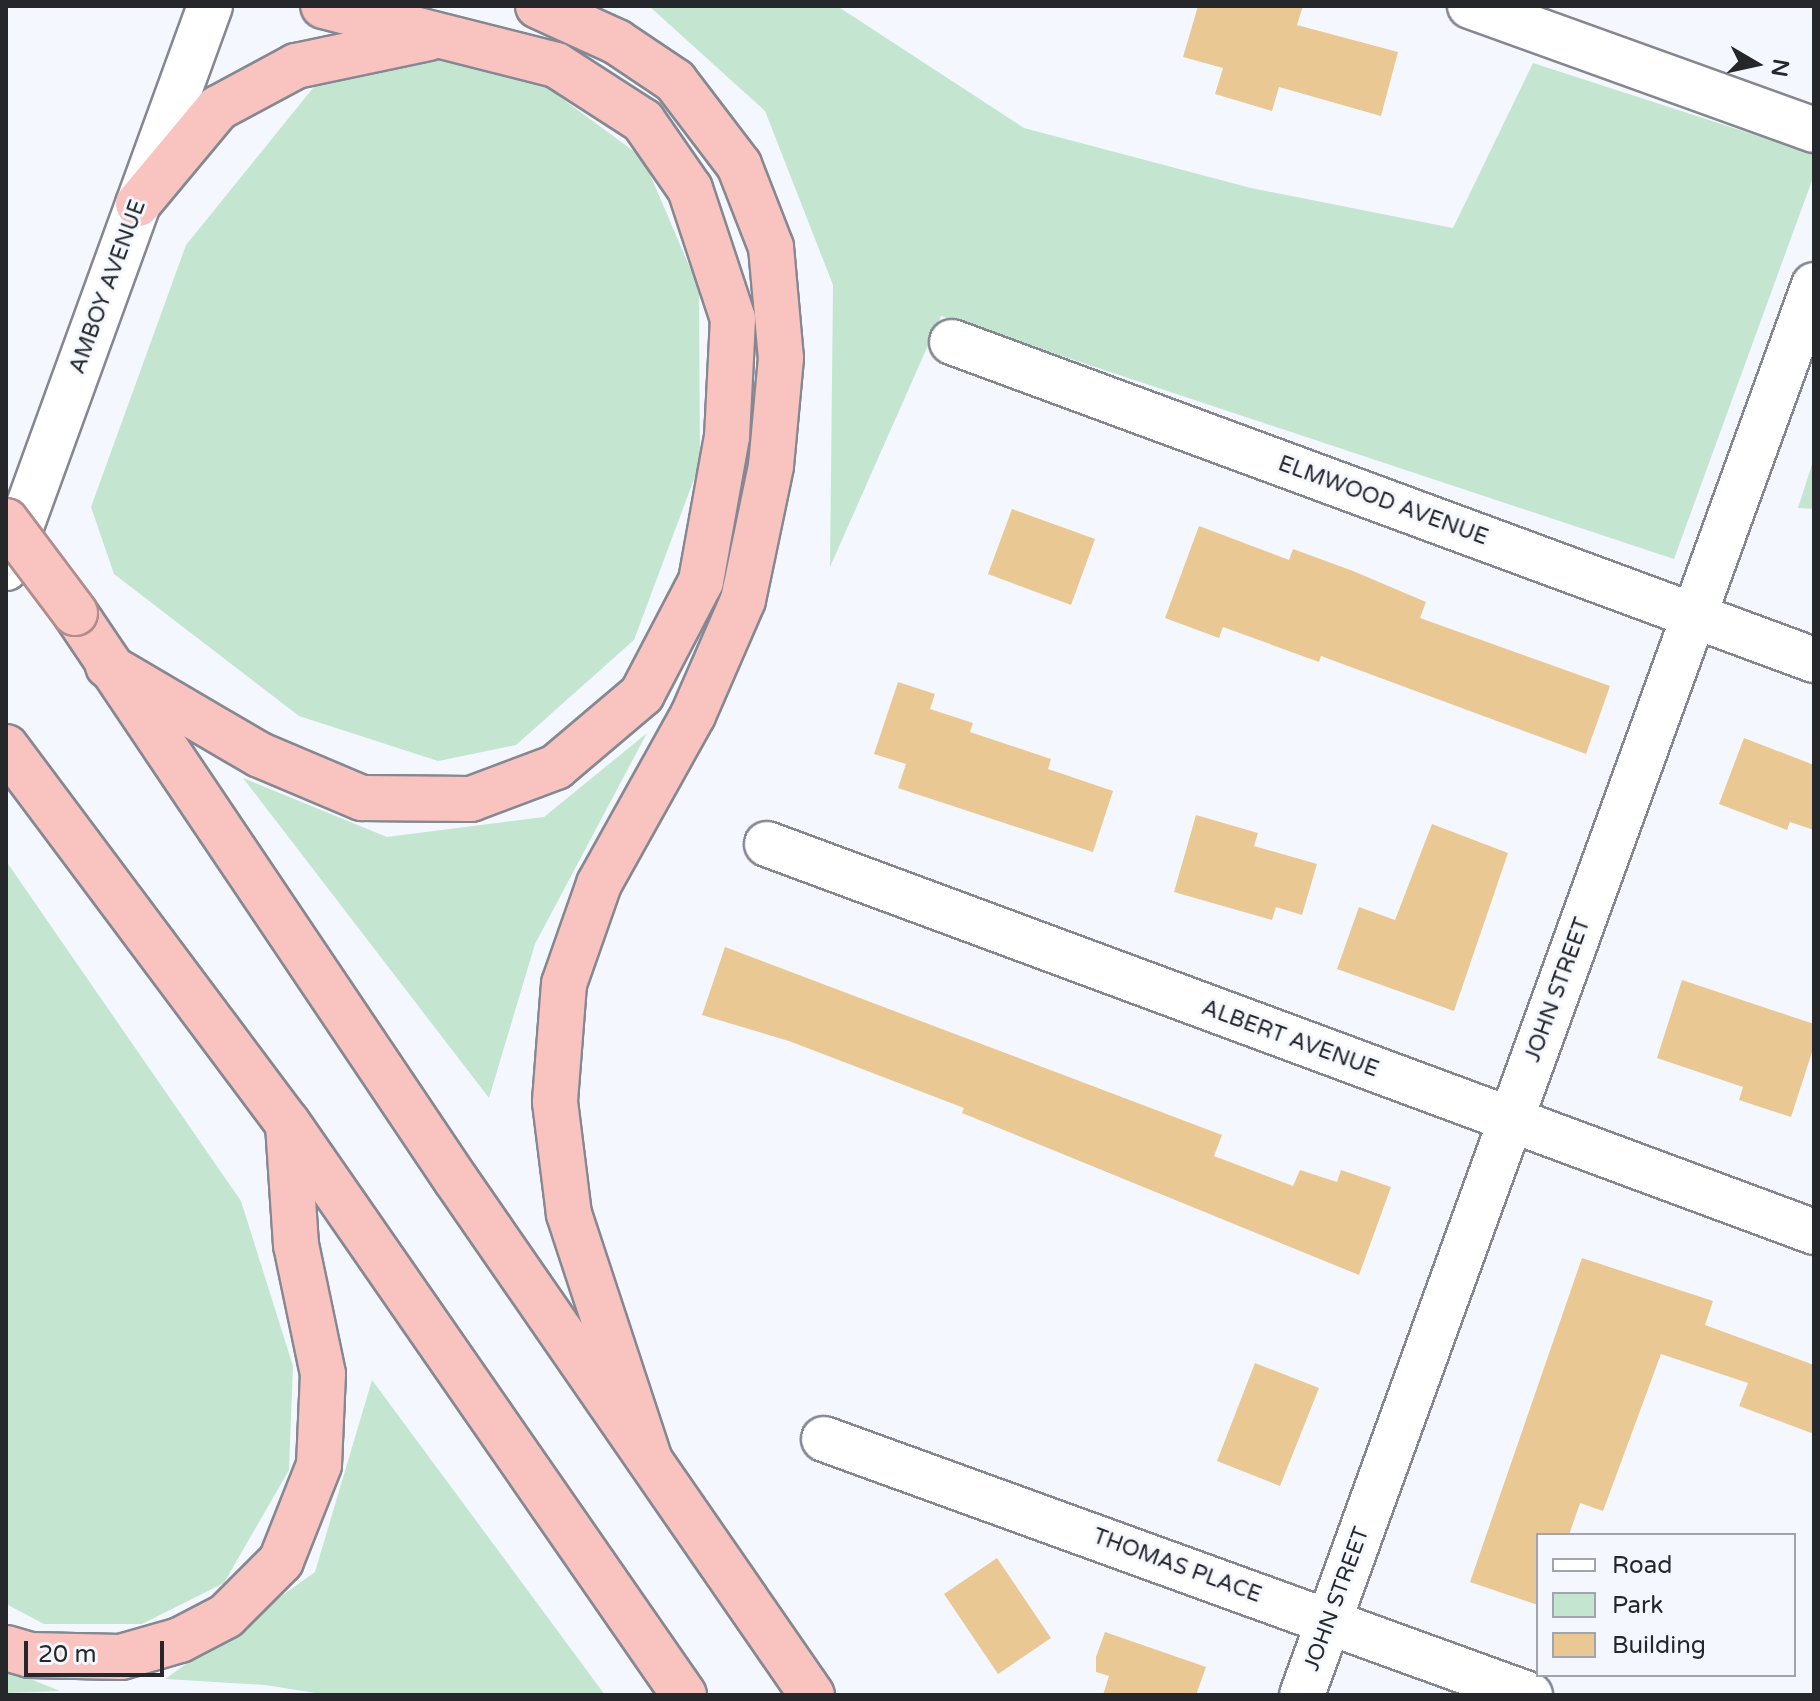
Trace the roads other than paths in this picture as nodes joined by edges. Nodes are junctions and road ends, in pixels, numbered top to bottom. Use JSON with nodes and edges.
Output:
{"nodes":[{"id":1,"x":210,"y":6,"type":"edge"},
{"id":2,"x":323,"y":6,"type":"edge"},
{"id":3,"x":1470,"y":6,"type":"edge"},
{"id":4,"x":541,"y":7,"type":"edge"},
{"id":5,"x":445,"y":35,"type":"junction"},
{"id":6,"x":1814,"y":130,"type":"edge"},
{"id":7,"x":138,"y":204,"type":"junction"},
{"id":8,"x":1814,"y":285,"type":"edge"},
{"id":9,"x":952,"y":342,"type":"dead end"},
{"id":10,"x":6,"y":521,"type":"edge"},
{"id":11,"x":6,"y":568,"type":"edge"},
{"id":12,"x":1694,"y":616,"type":"junction"},
{"id":13,"x":1814,"y":660,"type":"edge"},
{"id":14,"x":108,"y":666,"type":"junction"},
{"id":15,"x":6,"y":747,"type":"edge"},
{"id":16,"x":767,"y":844,"type":"dead end"},
{"id":17,"x":1511,"y":1121,"type":"junction"},
{"id":18,"x":287,"y":1122,"type":"junction"},
{"id":19,"x":1814,"y":1232,"type":"edge"},
{"id":20,"x":824,"y":1439,"type":"dead end"},
{"id":21,"x":649,"y":1458,"type":"junction"},
{"id":22,"x":1329,"y":1620,"type":"junction"},
{"id":23,"x":6,"y":1648,"type":"edge"},
{"id":24,"x":684,"y":1695,"type":"edge"},
{"id":25,"x":812,"y":1695,"type":"edge"},
{"id":26,"x":1302,"y":1695,"type":"edge"},
{"id":27,"x":1530,"y":1695,"type":"edge"}],
"edges":[{"from":1,"to":7,"type":"street","name":"AMBOY AVENUE"},
{"from":2,"to":5,"type":"highway"},
{"from":3,"to":6,"type":"street"},
{"from":4,"to":21,"type":"highway"},
{"from":5,"to":7,"type":"highway"},
{"from":5,"to":14,"type":"highway"},
{"from":7,"to":11,"type":"street","name":"AMBOY AVENUE"},
{"from":8,"to":12,"type":"street","name":"JOHN STREET"},
{"from":9,"to":12,"type":"street","name":"ELMWOOD AVENUE"},
{"from":10,"to":14,"type":"highway","bridge":true},
{"from":12,"to":13,"type":"street","name":"ELMWOOD AVENUE"},
{"from":12,"to":17,"type":"street","name":"JOHN STREET"},
{"from":14,"to":21,"type":"highway"},
{"from":15,"to":18,"type":"highway"},
{"from":16,"to":17,"type":"street","name":"ALBERT AVENUE"},
{"from":17,"to":19,"type":"street","name":"ALBERT AVENUE"},
{"from":17,"to":22,"type":"street","name":"JOHN STREET"},
{"from":18,"to":23,"type":"highway"},
{"from":18,"to":24,"type":"highway"},
{"from":20,"to":22,"type":"street","name":"THOMAS PLACE"},
{"from":21,"to":25,"type":"highway"},
{"from":22,"to":26,"type":"street","name":"JOHN STREET"},
{"from":22,"to":27,"type":"street","name":"THOMAS PLACE"}]}
